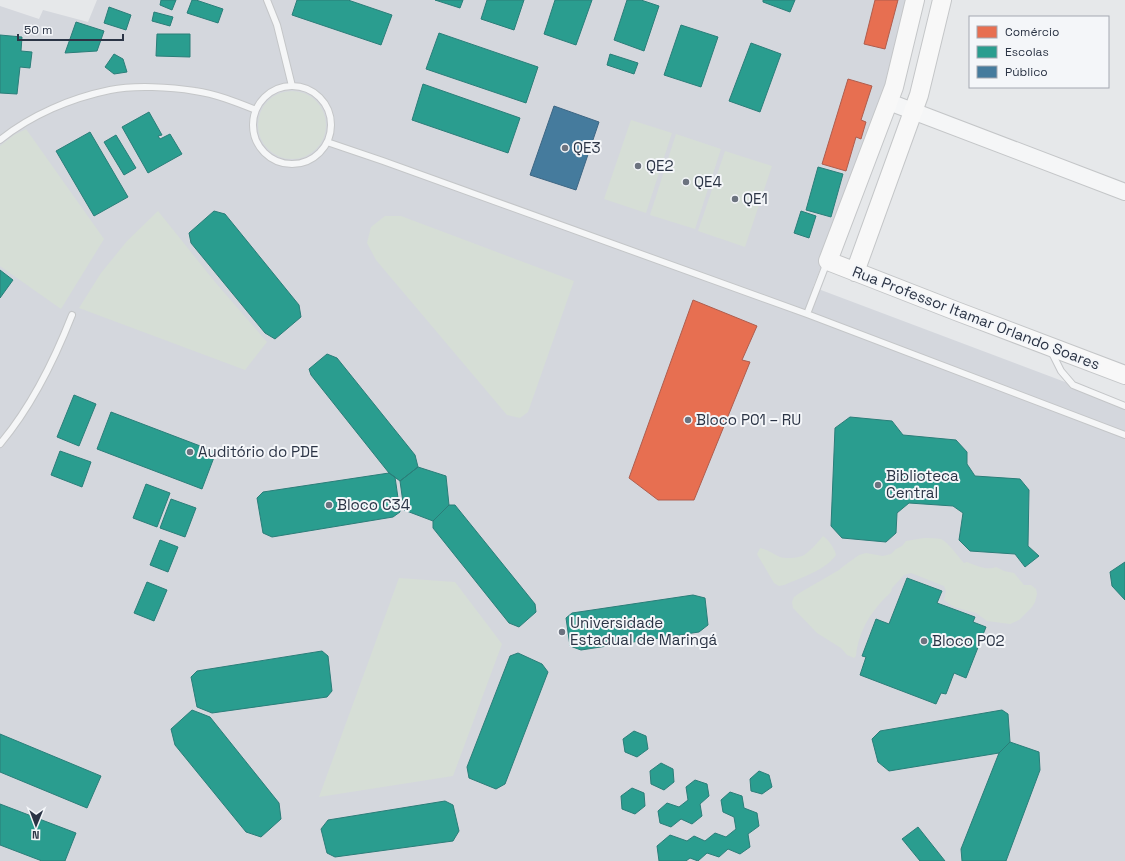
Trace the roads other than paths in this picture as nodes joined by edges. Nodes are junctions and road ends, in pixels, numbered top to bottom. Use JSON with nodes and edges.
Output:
{"nodes":[{"id":1,"x":267,"y":0,"type":"edge"},
{"id":2,"x":915,"y":0,"type":"edge"},
{"id":3,"x":942,"y":0,"type":"edge"},
{"id":4,"x":292,"y":86,"type":"junction"},
{"id":5,"x":889,"y":102,"type":"junction"},
{"id":6,"x":256,"y":110,"type":"junction"},
{"id":7,"x":914,"y":110,"type":"junction"},
{"id":8,"x":0,"y":140,"type":"edge"},
{"id":9,"x":327,"y":142,"type":"junction"},
{"id":10,"x":1125,"y":192,"type":"edge"},
{"id":11,"x":828,"y":261,"type":"junction"},
{"id":12,"x":855,"y":272,"type":"junction"},
{"id":13,"x":807,"y":314,"type":"junction"},
{"id":14,"x":72,"y":315,"type":"dead end"},
{"id":15,"x":1048,"y":346,"type":"junction"},
{"id":16,"x":1125,"y":376,"type":"edge"},
{"id":17,"x":1125,"y":406,"type":"edge"},
{"id":18,"x":1125,"y":435,"type":"edge"},
{"id":19,"x":0,"y":444,"type":"edge"}],
"edges":[{"from":1,"to":4,"type":"lane"},
{"from":2,"to":5,"type":"main road"},
{"from":3,"to":7,"type":"main road"},
{"from":4,"to":6,"type":"lane"},
{"from":4,"to":9,"type":"lane"},
{"from":5,"to":7,"type":"street"},
{"from":5,"to":11,"type":"main road"},
{"from":6,"to":8,"type":"lane"},
{"from":6,"to":9,"type":"lane"},
{"from":7,"to":10,"type":"street"},
{"from":7,"to":12,"type":"main road"},
{"from":9,"to":13,"type":"lane"},
{"from":11,"to":12,"type":"main road","name":"Rua Professor Itamar Orlando Soares"},
{"from":11,"to":13,"type":"lane"},
{"from":12,"to":15,"type":"main road","name":"Rua Professor Itamar Orlando Soares"},
{"from":13,"to":18,"type":"lane"},
{"from":14,"to":19,"type":"lane"},
{"from":15,"to":16,"type":"main road","name":"Rua Professor Itamar Orlando Soares"},
{"from":15,"to":17,"type":"lane"}]}
